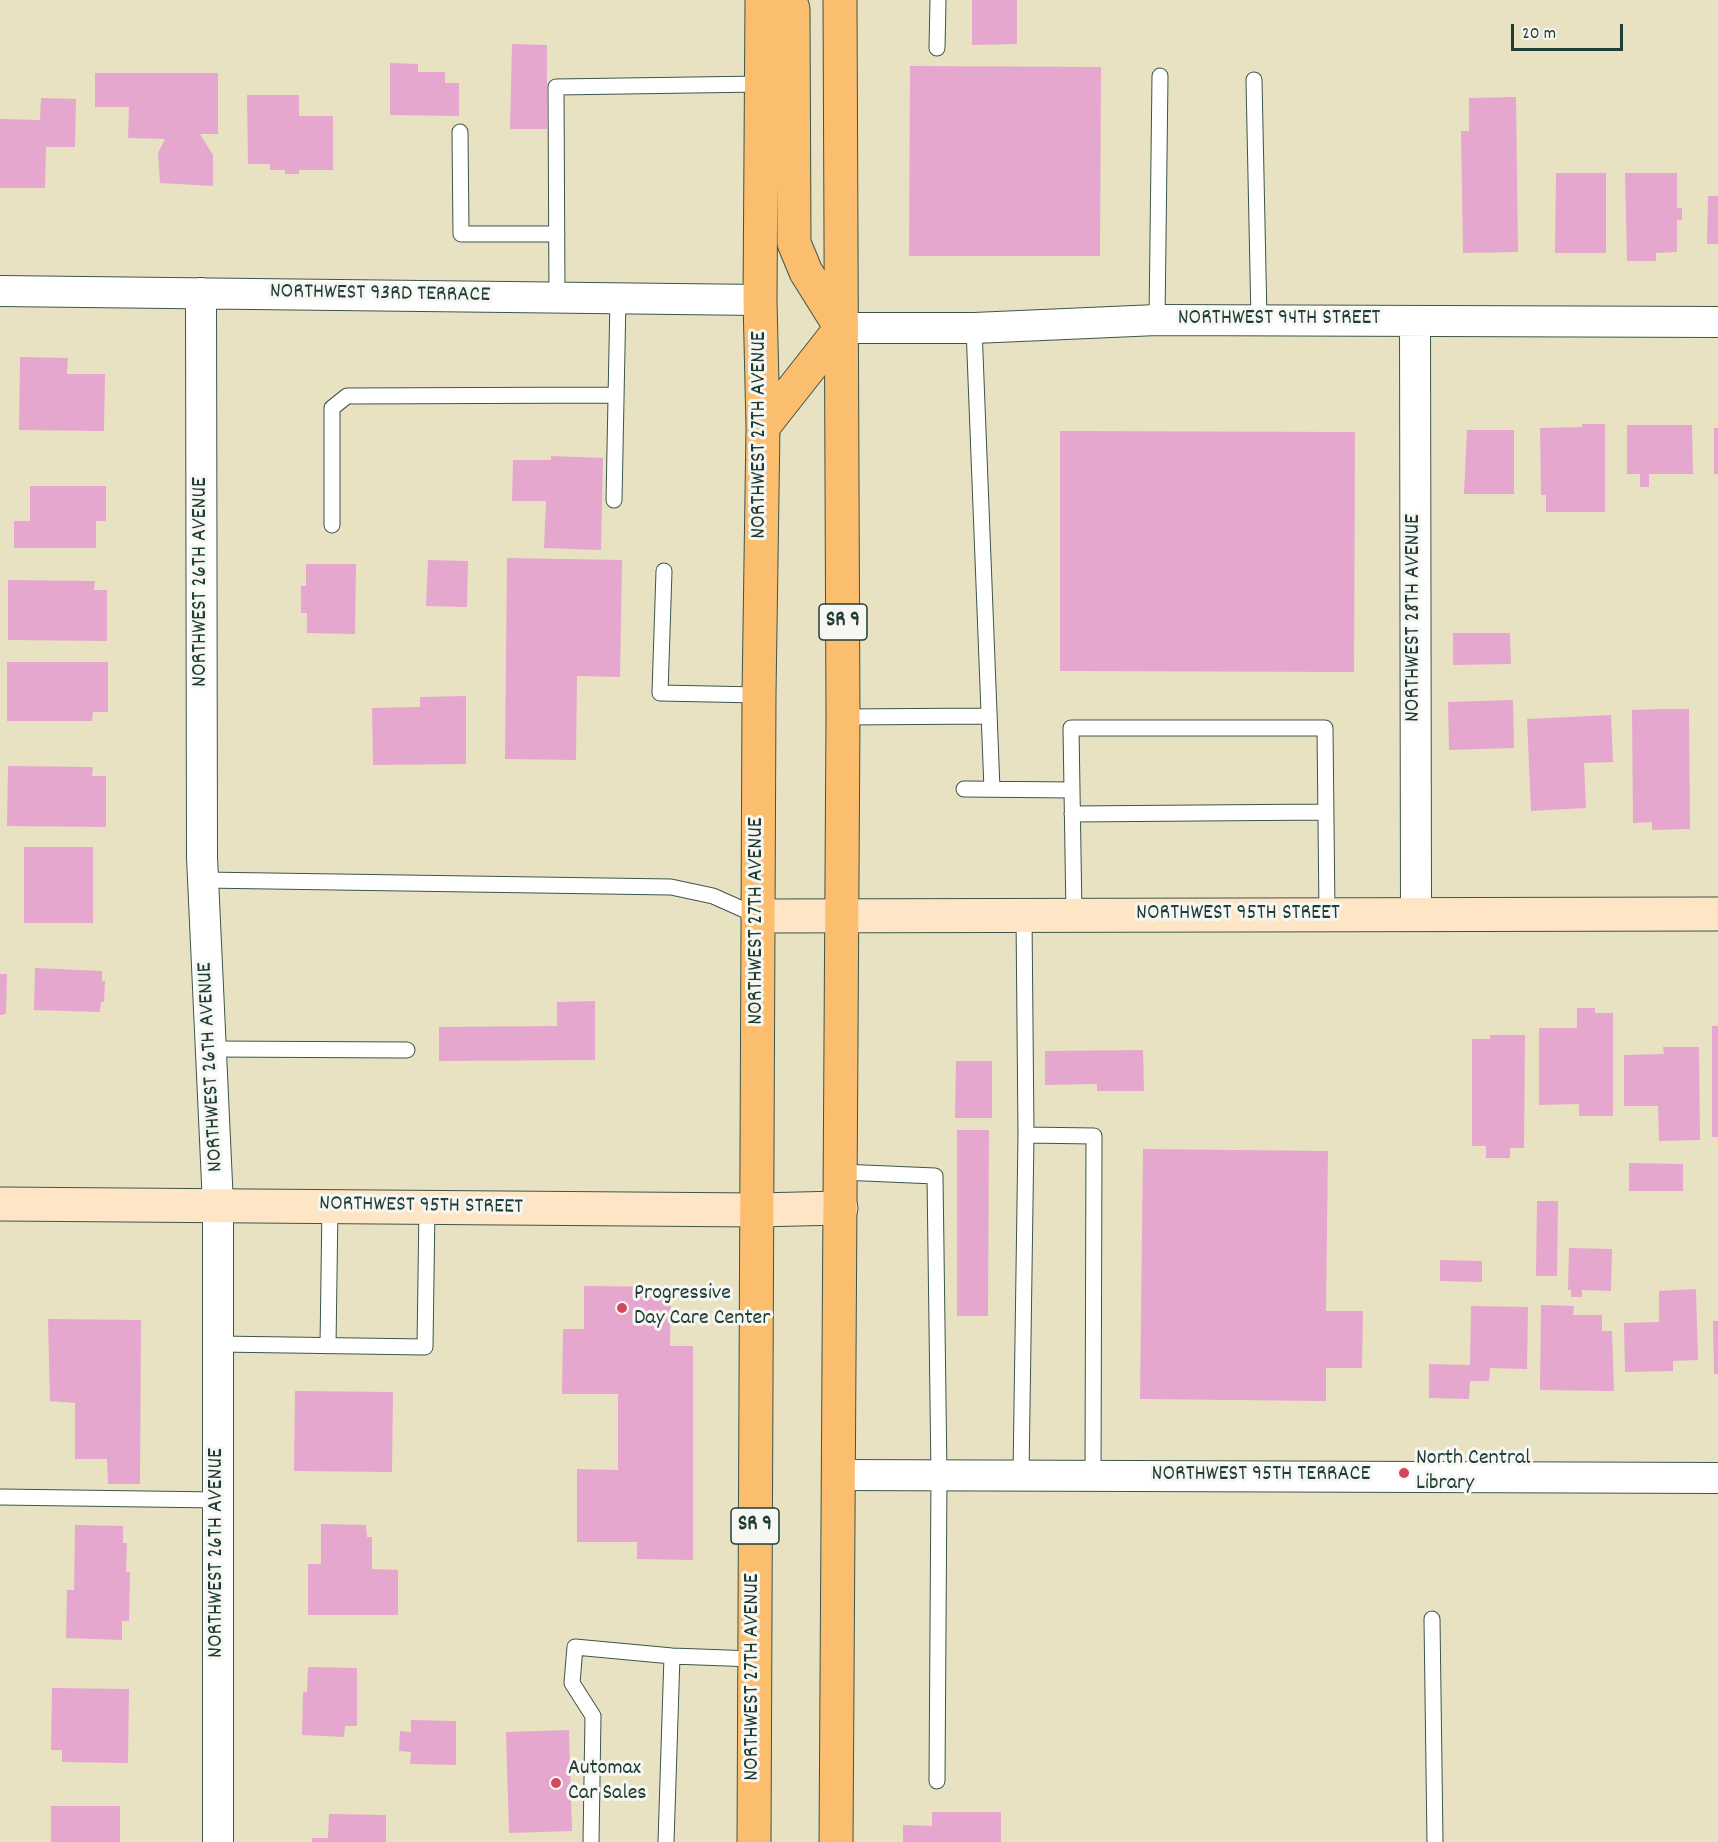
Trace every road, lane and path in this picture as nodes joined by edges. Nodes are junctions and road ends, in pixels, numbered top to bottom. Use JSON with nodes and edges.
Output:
{"nodes":[{"id":1,"x":762,"y":0,"type":"edge"},
{"id":2,"x":790,"y":0,"type":"edge"},
{"id":3,"x":840,"y":0,"type":"edge"},
{"id":4,"x":938,"y":0,"type":"edge"},
{"id":5,"x":937,"y":48,"type":"dead end"},
{"id":6,"x":1160,"y":76,"type":"dead end"},
{"id":7,"x":1254,"y":80,"type":"dead end"},
{"id":8,"x":761,"y":84,"type":"junction"},
{"id":9,"x":460,"y":132,"type":"dead end"},
{"id":10,"x":557,"y":234,"type":"junction"},
{"id":11,"x":0,"y":291,"type":"edge"},
{"id":12,"x":201,"y":293,"type":"junction"},
{"id":13,"x":557,"y":298,"type":"junction"},
{"id":14,"x":618,"y":298,"type":"junction"},
{"id":15,"x":760,"y":300,"type":"junction"},
{"id":16,"x":1157,"y":320,"type":"junction"},
{"id":17,"x":1259,"y":320,"type":"junction"},
{"id":18,"x":1415,"y":321,"type":"junction"},
{"id":19,"x":1718,"y":322,"type":"edge"},
{"id":20,"x":841,"y":328,"type":"junction"},
{"id":21,"x":974,"y":328,"type":"junction"},
{"id":22,"x":616,"y":395,"type":"junction"},
{"id":23,"x":764,"y":427,"type":"junction"},
{"id":24,"x":614,"y":500,"type":"dead end"},
{"id":25,"x":332,"y":525,"type":"dead end"},
{"id":26,"x":664,"y":571,"type":"dead end"},
{"id":27,"x":759,"y":695,"type":"junction"},
{"id":28,"x":989,"y":716,"type":"junction"},
{"id":29,"x":843,"y":717,"type":"junction"},
{"id":30,"x":964,"y":789,"type":"dead end"},
{"id":31,"x":992,"y":789,"type":"junction"},
{"id":32,"x":1072,"y":790,"type":"junction"},
{"id":33,"x":1326,"y":812,"type":"junction"},
{"id":34,"x":1072,"y":814,"type":"junction"},
{"id":35,"x":203,"y":880,"type":"junction"},
{"id":36,"x":1416,"y":914,"type":"junction"},
{"id":37,"x":1718,"y":914,"type":"edge"},
{"id":38,"x":1024,"y":915,"type":"junction"},
{"id":39,"x":1074,"y":915,"type":"junction"},
{"id":40,"x":1327,"y":915,"type":"junction"},
{"id":41,"x":758,"y":916,"type":"junction"},
{"id":42,"x":843,"y":916,"type":"junction"},
{"id":43,"x":211,"y":1049,"type":"junction"},
{"id":44,"x":407,"y":1050,"type":"dead end"},
{"id":45,"x":1026,"y":1135,"type":"junction"},
{"id":46,"x":841,"y":1172,"type":"junction"},
{"id":47,"x":0,"y":1204,"type":"edge"},
{"id":48,"x":218,"y":1204,"type":"junction"},
{"id":49,"x":330,"y":1206,"type":"junction"},
{"id":50,"x":427,"y":1207,"type":"junction"},
{"id":51,"x":841,"y":1208,"type":"junction"},
{"id":52,"x":757,"y":1210,"type":"junction"},
{"id":53,"x":219,"y":1344,"type":"junction"},
{"id":54,"x":328,"y":1346,"type":"junction"},
{"id":55,"x":839,"y":1475,"type":"junction"},
{"id":56,"x":939,"y":1475,"type":"junction"},
{"id":57,"x":1021,"y":1475,"type":"junction"},
{"id":58,"x":1094,"y":1476,"type":"junction"},
{"id":59,"x":1718,"y":1478,"type":"edge"},
{"id":60,"x":0,"y":1497,"type":"edge"},
{"id":61,"x":218,"y":1500,"type":"junction"},
{"id":62,"x":1432,"y":1619,"type":"dead end"},
{"id":63,"x":672,"y":1656,"type":"junction"},
{"id":64,"x":754,"y":1659,"type":"junction"},
{"id":65,"x":937,"y":1781,"type":"dead end"},
{"id":66,"x":218,"y":1842,"type":"edge"},
{"id":67,"x":591,"y":1842,"type":"edge"},
{"id":68,"x":666,"y":1842,"type":"edge"},
{"id":69,"x":754,"y":1842,"type":"edge"},
{"id":70,"x":836,"y":1842,"type":"edge"},
{"id":71,"x":1435,"y":1842,"type":"edge"}],
"edges":[{"from":1,"to":8,"type":"main road","name":"NORTHWEST 27TH AVENUE","number":"SR 9"},
{"from":2,"to":20,"type":"main road"},
{"from":3,"to":20,"type":"main road","number":"SR 9"},
{"from":4,"to":5,"type":"lane"},
{"from":6,"to":16,"type":"lane"},
{"from":7,"to":17,"type":"lane"},
{"from":8,"to":10,"type":"lane"},
{"from":8,"to":15,"type":"main road","name":"NORTHWEST 27TH AVENUE","number":"SR 9"},
{"from":9,"to":10,"type":"lane"},
{"from":10,"to":13,"type":"lane"},
{"from":11,"to":12,"type":"street","name":"NORTHWEST 93RD TERRACE"},
{"from":12,"to":13,"type":"street","name":"NORTHWEST 93RD TERRACE"},
{"from":12,"to":35,"type":"street","name":"NORTHWEST 26TH AVENUE"},
{"from":13,"to":14,"type":"street","name":"NORTHWEST 93RD TERRACE"},
{"from":14,"to":15,"type":"street","name":"NORTHWEST 93RD TERRACE"},
{"from":14,"to":22,"type":"lane"},
{"from":15,"to":23,"type":"main road","name":"NORTHWEST 27TH AVENUE","number":"SR 9"},
{"from":16,"to":17,"type":"street","name":"NORTHWEST 94TH STREET"},
{"from":16,"to":21,"type":"street","name":"NORTHWEST 94TH STREET"},
{"from":17,"to":18,"type":"street","name":"NORTHWEST 94TH STREET"},
{"from":18,"to":19,"type":"street","name":"NORTHWEST 94TH STREET"},
{"from":18,"to":36,"type":"street","name":"NORTHWEST 28TH AVENUE"},
{"from":20,"to":21,"type":"street","name":"NORTHWEST 94TH STREET"},
{"from":20,"to":23,"type":"main road"},
{"from":20,"to":29,"type":"main road","number":"SR 9"},
{"from":21,"to":28,"type":"lane"},
{"from":22,"to":24,"type":"lane"},
{"from":22,"to":25,"type":"lane"},
{"from":23,"to":27,"type":"main road","name":"NORTHWEST 27TH AVENUE","number":"SR 9"},
{"from":26,"to":27,"type":"lane"},
{"from":27,"to":41,"type":"main road","name":"NORTHWEST 27TH AVENUE","number":"SR 9"},
{"from":28,"to":29,"type":"lane"},
{"from":28,"to":31,"type":"lane"},
{"from":29,"to":42,"type":"main road","number":"SR 9"},
{"from":30,"to":31,"type":"lane"},
{"from":31,"to":32,"type":"lane"},
{"from":32,"to":33,"type":"lane"},
{"from":32,"to":34,"type":"lane"},
{"from":33,"to":34,"type":"lane"},
{"from":33,"to":40,"type":"lane"},
{"from":34,"to":39,"type":"lane"},
{"from":35,"to":41,"type":"lane"},
{"from":35,"to":43,"type":"street","name":"NORTHWEST 26TH AVENUE"},
{"from":36,"to":37,"type":"street","name":"NORTHWEST 95TH STREET"},
{"from":36,"to":40,"type":"street","name":"NORTHWEST 95TH STREET"},
{"from":38,"to":39,"type":"street","name":"NORTHWEST 95TH STREET"},
{"from":38,"to":42,"type":"street","name":"NORTHWEST 95TH STREET"},
{"from":38,"to":45,"type":"lane"},
{"from":39,"to":40,"type":"street","name":"NORTHWEST 95TH STREET"},
{"from":41,"to":42,"type":"street","name":"NORTHWEST 95TH STREET"},
{"from":41,"to":52,"type":"main road","name":"NORTHWEST 27TH AVENUE","number":"SR 9"},
{"from":42,"to":46,"type":"main road","number":"SR 9"},
{"from":43,"to":44,"type":"lane"},
{"from":43,"to":48,"type":"street","name":"NORTHWEST 26TH AVENUE"},
{"from":45,"to":57,"type":"lane"},
{"from":45,"to":58,"type":"lane"},
{"from":46,"to":51,"type":"main road","number":"SR 9"},
{"from":46,"to":56,"type":"lane"},
{"from":47,"to":48,"type":"street","name":"NORTHWEST 95TH STREET"},
{"from":48,"to":49,"type":"street","name":"NORTHWEST 95TH STREET"},
{"from":48,"to":53,"type":"street","name":"NORTHWEST 26TH AVENUE"},
{"from":49,"to":50,"type":"street","name":"NORTHWEST 95TH STREET"},
{"from":49,"to":54,"type":"lane"},
{"from":50,"to":52,"type":"street","name":"NORTHWEST 95TH STREET"},
{"from":50,"to":54,"type":"lane"},
{"from":51,"to":52,"type":"street","name":"NORTHWEST 95TH STREET"},
{"from":51,"to":55,"type":"main road","number":"SR 9"},
{"from":52,"to":64,"type":"main road","name":"NORTHWEST 27TH AVENUE","number":"SR 9"},
{"from":53,"to":54,"type":"lane"},
{"from":53,"to":61,"type":"street","name":"NORTHWEST 26TH AVENUE"},
{"from":55,"to":56,"type":"street","name":"NORTHWEST 95TH TERRACE"},
{"from":55,"to":70,"type":"main road","number":"SR 9"},
{"from":56,"to":57,"type":"street","name":"NORTHWEST 95TH TERRACE"},
{"from":56,"to":65,"type":"lane"},
{"from":57,"to":58,"type":"street","name":"NORTHWEST 95TH TERRACE"},
{"from":58,"to":59,"type":"street","name":"NORTHWEST 95TH TERRACE"},
{"from":60,"to":61,"type":"lane"},
{"from":61,"to":66,"type":"street","name":"NORTHWEST 26TH AVENUE"},
{"from":62,"to":71,"type":"lane"},
{"from":63,"to":64,"type":"lane"},
{"from":63,"to":67,"type":"lane"},
{"from":63,"to":68,"type":"lane"},
{"from":64,"to":69,"type":"main road","name":"NORTHWEST 27TH AVENUE","number":"SR 9"}]}
